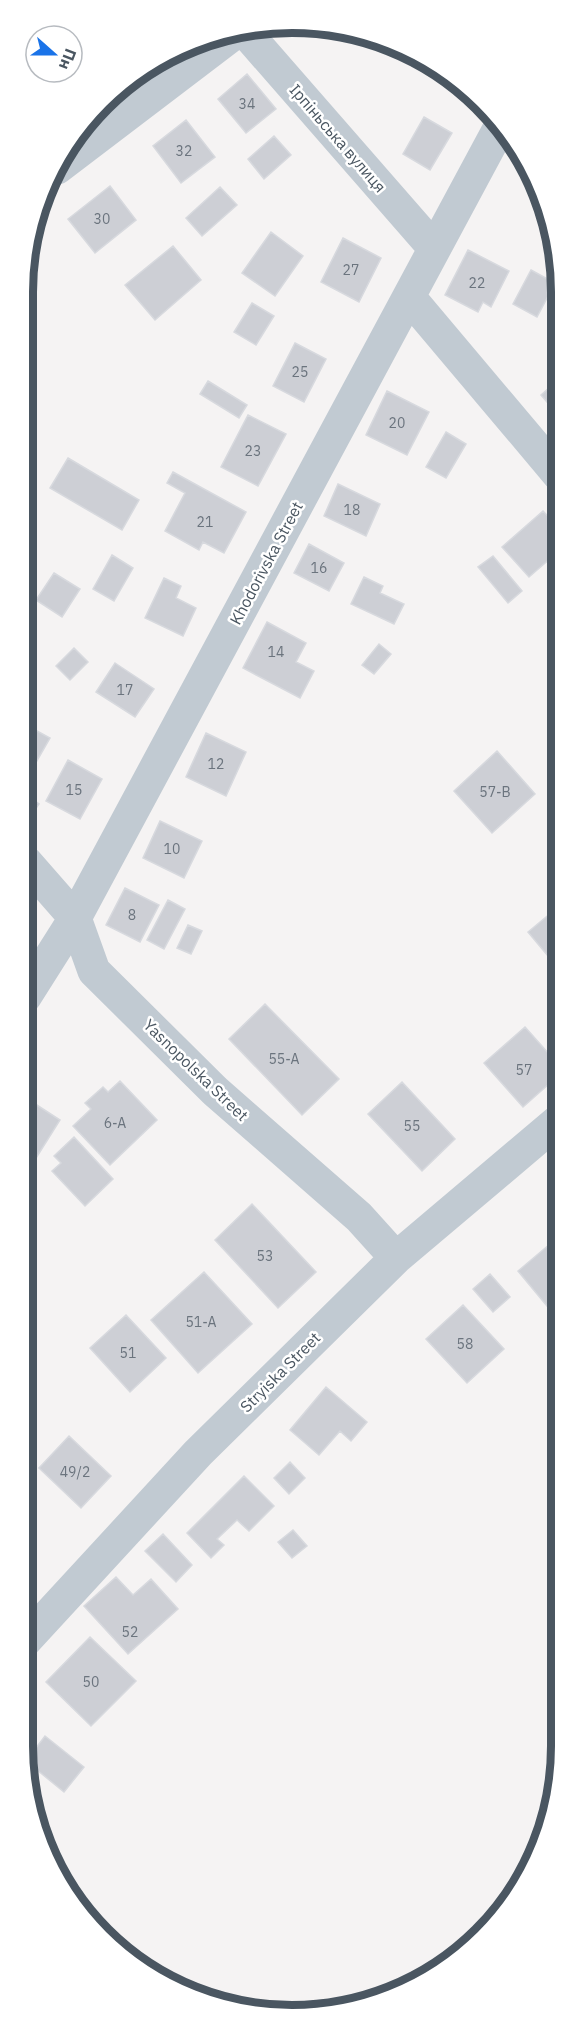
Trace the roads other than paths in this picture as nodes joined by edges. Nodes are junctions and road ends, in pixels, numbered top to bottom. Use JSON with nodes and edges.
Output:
{"nodes":[{"id":1,"x":249,"y":37,"type":"edge"},
{"id":2,"x":222,"y":43,"type":"edge"},
{"id":3,"x":496,"y":133,"type":"edge"},
{"id":4,"x":71,"y":157,"type":"edge"},
{"id":5,"x":434,"y":248,"type":"junction"},
{"id":6,"x":409,"y":297,"type":"junction"},
{"id":7,"x":551,"y":466,"type":"edge"},
{"id":8,"x":33,"y":870,"type":"edge"},
{"id":9,"x":75,"y":918,"type":"junction"},
{"id":10,"x":33,"y":984,"type":"edge"},
{"id":11,"x":551,"y":1127,"type":"edge"},
{"id":12,"x":396,"y":1258,"type":"junction"},
{"id":13,"x":33,"y":1632,"type":"edge"}],
"edges":[{"from":1,"to":5,"type":"street","name":"Ірпіньська вулиця"},
{"from":2,"to":4,"type":"street"},
{"from":3,"to":5,"type":"street","name":"Khodorivska Street"},
{"from":5,"to":6,"type":"street","name":"Khodorivska Street"},
{"from":6,"to":7,"type":"street"},
{"from":6,"to":9,"type":"street","name":"Khodorivska Street"},
{"from":8,"to":9,"type":"street","name":"Yasnopolska Street"},
{"from":9,"to":10,"type":"street","name":"Khodorivska Street"},
{"from":9,"to":12,"type":"street","name":"Yasnopolska Street"},
{"from":11,"to":12,"type":"street","name":"Stryiska Street"},
{"from":12,"to":13,"type":"street","name":"Stryiska Street"}]}
